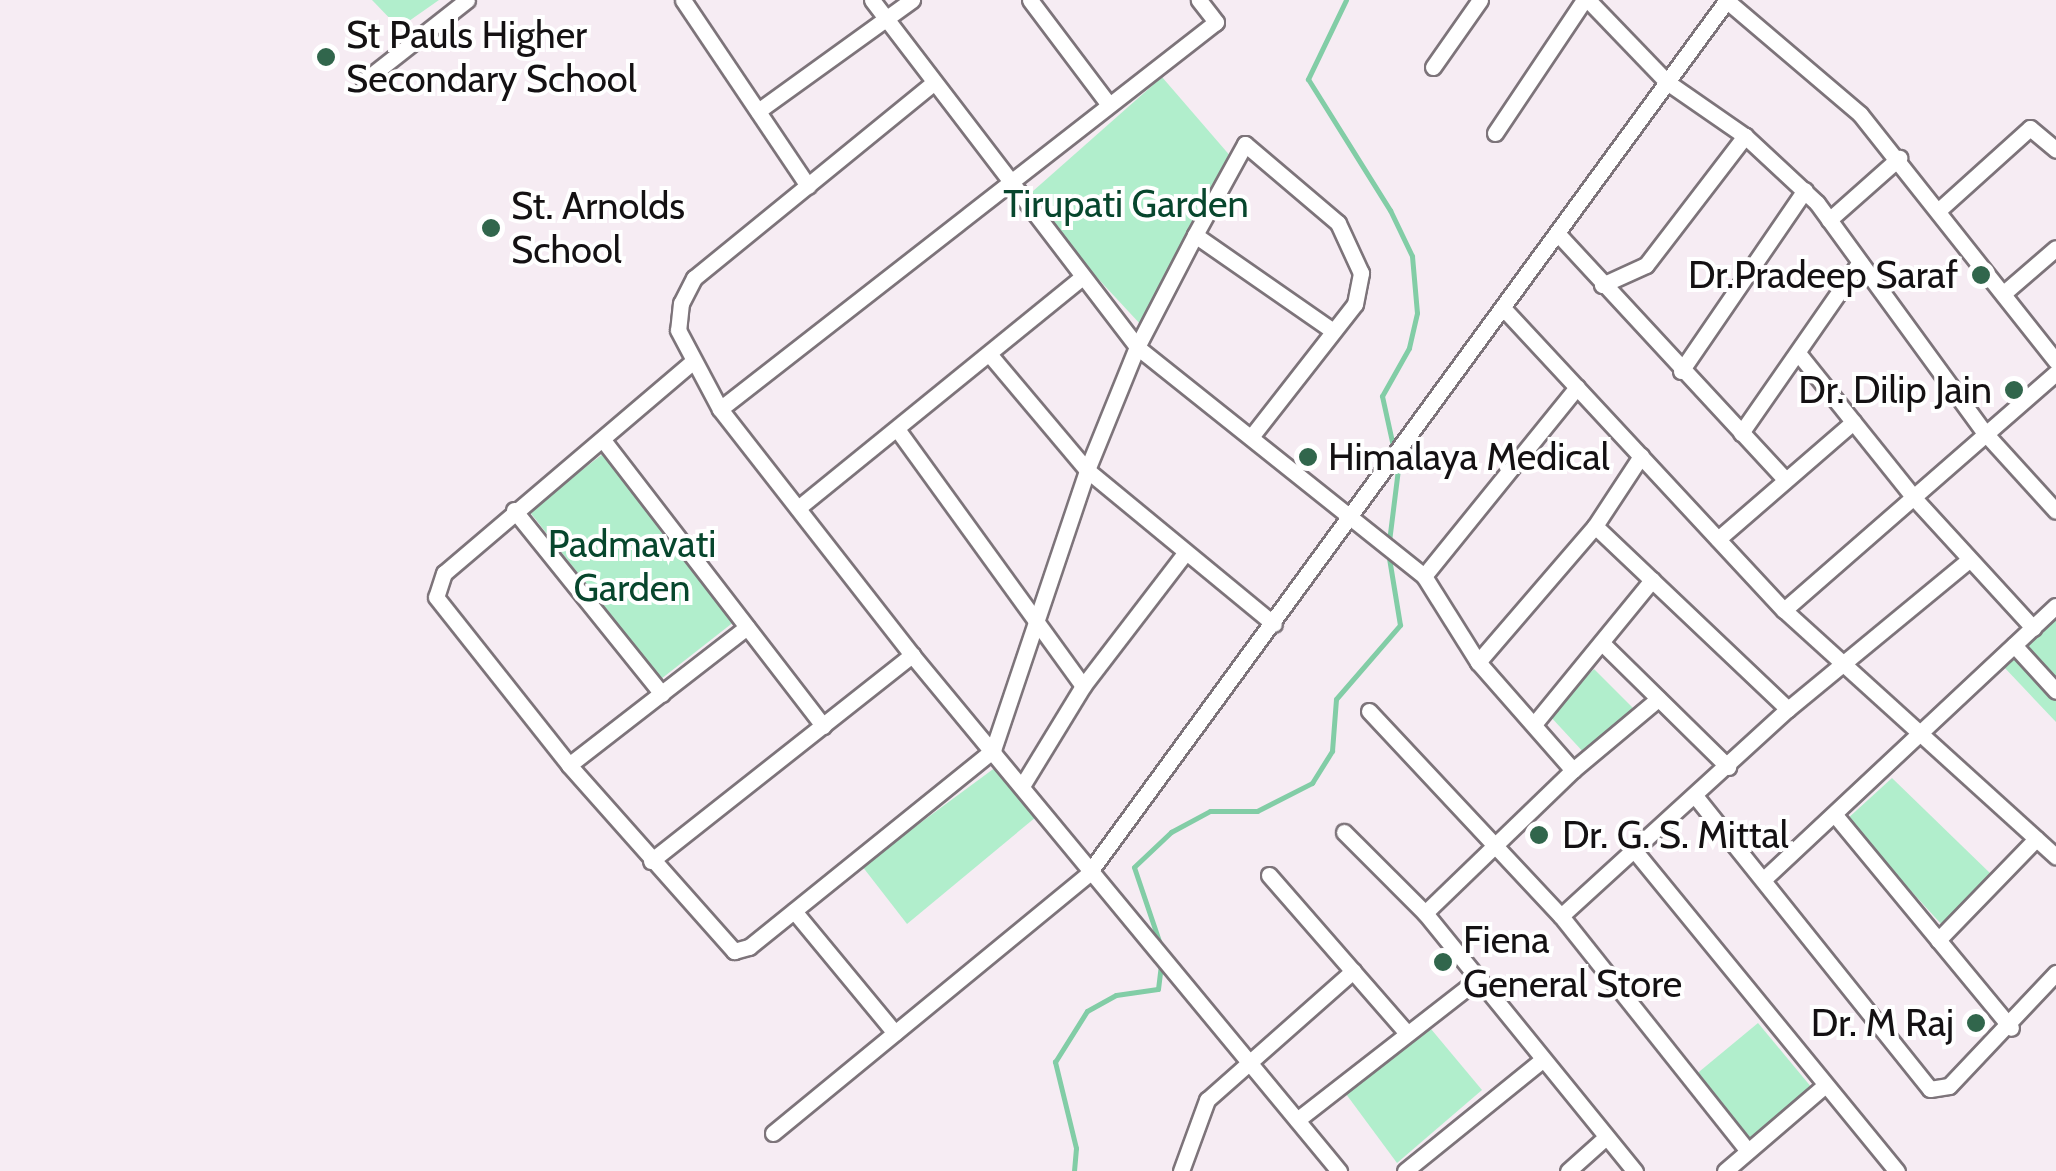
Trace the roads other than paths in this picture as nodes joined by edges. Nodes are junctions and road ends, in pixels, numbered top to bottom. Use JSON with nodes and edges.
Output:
{"nodes":[{"id":1,"x":467,"y":0,"type":"edge"},
{"id":2,"x":682,"y":0,"type":"edge"},
{"id":3,"x":872,"y":0,"type":"edge"},
{"id":4,"x":912,"y":0,"type":"edge"},
{"id":5,"x":1030,"y":0,"type":"edge"},
{"id":6,"x":1199,"y":0,"type":"edge"},
{"id":7,"x":1480,"y":0,"type":"edge"},
{"id":8,"x":1586,"y":0,"type":"edge"},
{"id":9,"x":1726,"y":0,"type":"edge"},
{"id":10,"x":886,"y":17,"type":"junction"},
{"id":11,"x":1434,"y":67,"type":"dead end"},
{"id":12,"x":364,"y":81,"type":"dead end"},
{"id":13,"x":1667,"y":82,"type":"junction"},
{"id":14,"x":932,"y":84,"type":"junction"},
{"id":15,"x":1110,"y":105,"type":"junction"},
{"id":16,"x":758,"y":112,"type":"junction"},
{"id":17,"x":1494,"y":133,"type":"dead end"},
{"id":18,"x":1745,"y":136,"type":"junction"},
{"id":19,"x":2056,"y":150,"type":"edge"},
{"id":20,"x":1899,"y":158,"type":"junction"},
{"id":21,"x":1007,"y":184,"type":"junction"},
{"id":22,"x":808,"y":186,"type":"junction"},
{"id":23,"x":1804,"y":190,"type":"junction"},
{"id":24,"x":1940,"y":210,"type":"junction"},
{"id":25,"x":1829,"y":220,"type":"junction"},
{"id":26,"x":1558,"y":234,"type":"junction"},
{"id":27,"x":1194,"y":235,"type":"junction"},
{"id":28,"x":2056,"y":248,"type":"edge"},
{"id":29,"x":1860,"y":262,"type":"junction"},
{"id":30,"x":1082,"y":278,"type":"junction"},
{"id":31,"x":1602,"y":285,"type":"junction"},
{"id":32,"x":2006,"y":292,"type":"junction"},
{"id":33,"x":1504,"y":308,"type":"junction"},
{"id":34,"x":1333,"y":332,"type":"junction"},
{"id":35,"x":1137,"y":346,"type":"junction"},
{"id":36,"x":1798,"y":353,"type":"junction"},
{"id":37,"x":990,"y":354,"type":"junction"},
{"id":38,"x":2056,"y":361,"type":"edge"},
{"id":39,"x":690,"y":363,"type":"junction"},
{"id":40,"x":1681,"y":371,"type":"junction"},
{"id":41,"x":2056,"y":373,"type":"edge"},
{"id":42,"x":1577,"y":387,"type":"junction"},
{"id":43,"x":720,"y":409,"type":"junction"},
{"id":44,"x":1852,"y":422,"type":"junction"},
{"id":45,"x":897,"y":428,"type":"junction"},
{"id":46,"x":1741,"y":433,"type":"junction"},
{"id":47,"x":1985,"y":433,"type":"junction"},
{"id":48,"x":1251,"y":438,"type":"junction"},
{"id":49,"x":603,"y":440,"type":"junction"},
{"id":50,"x":1641,"y":456,"type":"junction"},
{"id":51,"x":1087,"y":470,"type":"junction"},
{"id":52,"x":1785,"y":479,"type":"junction"},
{"id":53,"x":1915,"y":500,"type":"junction"},
{"id":54,"x":798,"y":508,"type":"junction"},
{"id":55,"x":514,"y":510,"type":"junction"},
{"id":56,"x":2056,"y":512,"type":"edge"},
{"id":57,"x":1351,"y":519,"type":"junction"},
{"id":58,"x":1595,"y":526,"type":"junction"},
{"id":59,"x":1718,"y":539,"type":"junction"},
{"id":60,"x":1185,"y":553,"type":"junction"},
{"id":61,"x":1969,"y":560,"type":"junction"},
{"id":62,"x":1424,"y":576,"type":"junction"},
{"id":63,"x":1652,"y":580,"type":"junction"},
{"id":64,"x":2056,"y":606,"type":"edge"},
{"id":65,"x":1784,"y":610,"type":"junction"},
{"id":66,"x":1274,"y":624,"type":"junction"},
{"id":67,"x":1039,"y":625,"type":"junction"},
{"id":68,"x":747,"y":627,"type":"junction"},
{"id":69,"x":2033,"y":628,"type":"junction"},
{"id":70,"x":1602,"y":644,"type":"junction"},
{"id":71,"x":2014,"y":645,"type":"junction"},
{"id":72,"x":912,"y":655,"type":"junction"},
{"id":73,"x":1478,"y":662,"type":"junction"},
{"id":74,"x":1843,"y":663,"type":"junction"},
{"id":75,"x":1083,"y":686,"type":"junction"},
{"id":76,"x":2056,"y":691,"type":"edge"},
{"id":77,"x":662,"y":694,"type":"junction"},
{"id":78,"x":1658,"y":698,"type":"junction"},
{"id":79,"x":1788,"y":709,"type":"junction"},
{"id":80,"x":1370,"y":711,"type":"dead end"},
{"id":81,"x":1535,"y":723,"type":"junction"},
{"id":82,"x":823,"y":726,"type":"junction"},
{"id":83,"x":1916,"y":734,"type":"junction"},
{"id":84,"x":994,"y":750,"type":"junction"},
{"id":85,"x":569,"y":765,"type":"junction"},
{"id":86,"x":1728,"y":767,"type":"junction"},
{"id":87,"x":1573,"y":770,"type":"junction"},
{"id":88,"x":1022,"y":786,"type":"junction"},
{"id":89,"x":1696,"y":797,"type":"junction"},
{"id":90,"x":1835,"y":815,"type":"junction"},
{"id":91,"x":1344,"y":832,"type":"dead end"},
{"id":92,"x":2036,"y":838,"type":"junction"},
{"id":93,"x":1495,"y":848,"type":"junction"},
{"id":94,"x":1634,"y":850,"type":"junction"},
{"id":95,"x":2056,"y":857,"type":"edge"},
{"id":96,"x":651,"y":861,"type":"junction"},
{"id":97,"x":1088,"y":874,"type":"junction"},
{"id":98,"x":1269,"y":876,"type":"dead end"},
{"id":99,"x":1765,"y":878,"type":"junction"},
{"id":100,"x":794,"y":912,"type":"junction"},
{"id":101,"x":1425,"y":913,"type":"junction"},
{"id":102,"x":1560,"y":916,"type":"junction"},
{"id":103,"x":1938,"y":940,"type":"junction"},
{"id":104,"x":1353,"y":972,"type":"junction"},
{"id":105,"x":1477,"y":980,"type":"junction"},
{"id":106,"x":2054,"y":981,"type":"edge"},
{"id":107,"x":2011,"y":1028,"type":"junction"},
{"id":108,"x":895,"y":1033,"type":"junction"},
{"id":109,"x":1407,"y":1033,"type":"junction"},
{"id":110,"x":1251,"y":1060,"type":"junction"},
{"id":111,"x":1541,"y":1061,"type":"junction"},
{"id":112,"x":1824,"y":1086,"type":"junction"},
{"id":113,"x":1297,"y":1120,"type":"junction"},
{"id":114,"x":773,"y":1133,"type":"dead end"},
{"id":115,"x":1606,"y":1138,"type":"junction"},
{"id":116,"x":1748,"y":1151,"type":"junction"},
{"id":117,"x":1892,"y":1169,"type":"edge"},
{"id":118,"x":1181,"y":1171,"type":"edge"},
{"id":119,"x":1338,"y":1171,"type":"edge"},
{"id":120,"x":1405,"y":1171,"type":"edge"},
{"id":121,"x":1568,"y":1171,"type":"edge"},
{"id":122,"x":1634,"y":1171,"type":"edge"},
{"id":123,"x":1725,"y":1171,"type":"edge"}],
"edges":[{"from":1,"to":12,"type":"street"},
{"from":2,"to":16,"type":"street"},
{"from":3,"to":10,"type":"street"},
{"from":4,"to":10,"type":"street"},
{"from":5,"to":15,"type":"street"},
{"from":6,"to":15,"type":"street"},
{"from":7,"to":11,"type":"street"},
{"from":8,"to":13,"type":"street"},
{"from":8,"to":17,"type":"street"},
{"from":9,"to":13,"type":"street"},
{"from":9,"to":20,"type":"street"},
{"from":10,"to":14,"type":"street"},
{"from":10,"to":16,"type":"street"},
{"from":13,"to":18,"type":"street"},
{"from":13,"to":26,"type":"street"},
{"from":14,"to":21,"type":"street"},
{"from":14,"to":22,"type":"street"},
{"from":15,"to":21,"type":"street"},
{"from":16,"to":22,"type":"street"},
{"from":18,"to":23,"type":"street"},
{"from":18,"to":31,"type":"street"},
{"from":19,"to":24,"type":"street"},
{"from":20,"to":24,"type":"street"},
{"from":20,"to":25,"type":"street"},
{"from":21,"to":30,"type":"street"},
{"from":21,"to":43,"type":"street"},
{"from":22,"to":39,"type":"street"},
{"from":23,"to":25,"type":"street"},
{"from":23,"to":40,"type":"street"},
{"from":24,"to":32,"type":"street"},
{"from":25,"to":29,"type":"street"},
{"from":26,"to":31,"type":"street"},
{"from":26,"to":33,"type":"street"},
{"from":27,"to":34,"type":"street"},
{"from":27,"to":34,"type":"street"},
{"from":27,"to":35,"type":"street"},
{"from":28,"to":32,"type":"street"},
{"from":29,"to":36,"type":"street"},
{"from":29,"to":47,"type":"street"},
{"from":30,"to":35,"type":"street"},
{"from":30,"to":37,"type":"street"},
{"from":31,"to":40,"type":"street"},
{"from":32,"to":38,"type":"street"},
{"from":33,"to":42,"type":"street"},
{"from":33,"to":57,"type":"street"},
{"from":34,"to":48,"type":"street"},
{"from":35,"to":48,"type":"street"},
{"from":35,"to":51,"type":"street"},
{"from":36,"to":44,"type":"street"},
{"from":36,"to":46,"type":"street"},
{"from":37,"to":45,"type":"street"},
{"from":37,"to":51,"type":"street"},
{"from":39,"to":43,"type":"street"},
{"from":39,"to":49,"type":"street"},
{"from":40,"to":46,"type":"street"},
{"from":41,"to":47,"type":"street"},
{"from":42,"to":50,"type":"street"},
{"from":42,"to":62,"type":"street"},
{"from":43,"to":54,"type":"street"},
{"from":44,"to":52,"type":"street"},
{"from":44,"to":53,"type":"street"},
{"from":45,"to":54,"type":"street"},
{"from":45,"to":67,"type":"street"},
{"from":46,"to":52,"type":"street"},
{"from":47,"to":53,"type":"street"},
{"from":47,"to":56,"type":"street"},
{"from":48,"to":57,"type":"street"},
{"from":49,"to":55,"type":"street"},
{"from":49,"to":68,"type":"street"},
{"from":50,"to":58,"type":"street"},
{"from":50,"to":59,"type":"street"},
{"from":51,"to":60,"type":"street"},
{"from":51,"to":67,"type":"street"},
{"from":52,"to":59,"type":"street"},
{"from":53,"to":61,"type":"street"},
{"from":53,"to":65,"type":"street"},
{"from":54,"to":72,"type":"street"},
{"from":55,"to":77,"type":"street"},
{"from":55,"to":85,"type":"street"},
{"from":57,"to":62,"type":"street"},
{"from":57,"to":66,"type":"street"},
{"from":58,"to":63,"type":"street"},
{"from":58,"to":73,"type":"street"},
{"from":59,"to":65,"type":"street"},
{"from":60,"to":66,"type":"street"},
{"from":60,"to":75,"type":"street"},
{"from":61,"to":69,"type":"street"},
{"from":61,"to":74,"type":"street"},
{"from":62,"to":73,"type":"street"},
{"from":63,"to":70,"type":"street"},
{"from":63,"to":79,"type":"street"},
{"from":64,"to":69,"type":"street"},
{"from":65,"to":74,"type":"street"},
{"from":66,"to":97,"type":"street"},
{"from":67,"to":75,"type":"street"},
{"from":67,"to":84,"type":"street"},
{"from":68,"to":77,"type":"street"},
{"from":68,"to":82,"type":"street"},
{"from":69,"to":71,"type":"street"},
{"from":70,"to":78,"type":"street"},
{"from":70,"to":81,"type":"street"},
{"from":71,"to":76,"type":"street"},
{"from":71,"to":83,"type":"street"},
{"from":72,"to":82,"type":"street"},
{"from":72,"to":84,"type":"street"},
{"from":73,"to":81,"type":"street"},
{"from":74,"to":79,"type":"street"},
{"from":74,"to":83,"type":"street"},
{"from":75,"to":88,"type":"street"},
{"from":77,"to":85,"type":"street"},
{"from":78,"to":86,"type":"street"},
{"from":78,"to":87,"type":"street"},
{"from":79,"to":86,"type":"street"},
{"from":80,"to":93,"type":"street"},
{"from":81,"to":87,"type":"street"},
{"from":82,"to":96,"type":"street"},
{"from":83,"to":90,"type":"street"},
{"from":83,"to":92,"type":"street"},
{"from":84,"to":88,"type":"street"},
{"from":84,"to":100,"type":"street"},
{"from":85,"to":96,"type":"street"},
{"from":86,"to":89,"type":"street"},
{"from":87,"to":93,"type":"street"},
{"from":88,"to":97,"type":"street"},
{"from":89,"to":94,"type":"street"},
{"from":89,"to":99,"type":"street"},
{"from":90,"to":99,"type":"street"},
{"from":90,"to":103,"type":"street"},
{"from":91,"to":101,"type":"street"},
{"from":92,"to":95,"type":"street"},
{"from":92,"to":103,"type":"street"},
{"from":93,"to":101,"type":"street"},
{"from":93,"to":102,"type":"street"},
{"from":94,"to":102,"type":"street"},
{"from":94,"to":112,"type":"street"},
{"from":96,"to":100,"type":"street"},
{"from":97,"to":108,"type":"street"},
{"from":97,"to":110,"type":"street"},
{"from":98,"to":104,"type":"street"},
{"from":99,"to":107,"type":"street"},
{"from":100,"to":108,"type":"street"},
{"from":101,"to":105,"type":"street"},
{"from":102,"to":116,"type":"street"},
{"from":103,"to":107,"type":"street"},
{"from":104,"to":109,"type":"street"},
{"from":104,"to":110,"type":"street"},
{"from":105,"to":109,"type":"street"},
{"from":105,"to":111,"type":"street"},
{"from":106,"to":107,"type":"street"},
{"from":108,"to":114,"type":"street"},
{"from":109,"to":113,"type":"street"},
{"from":110,"to":113,"type":"street"},
{"from":110,"to":118,"type":"street"},
{"from":111,"to":115,"type":"street"},
{"from":111,"to":120,"type":"street"},
{"from":112,"to":116,"type":"street"},
{"from":112,"to":117,"type":"street"},
{"from":113,"to":119,"type":"street"},
{"from":115,"to":121,"type":"street"},
{"from":115,"to":122,"type":"street"},
{"from":116,"to":123,"type":"street"}]}
